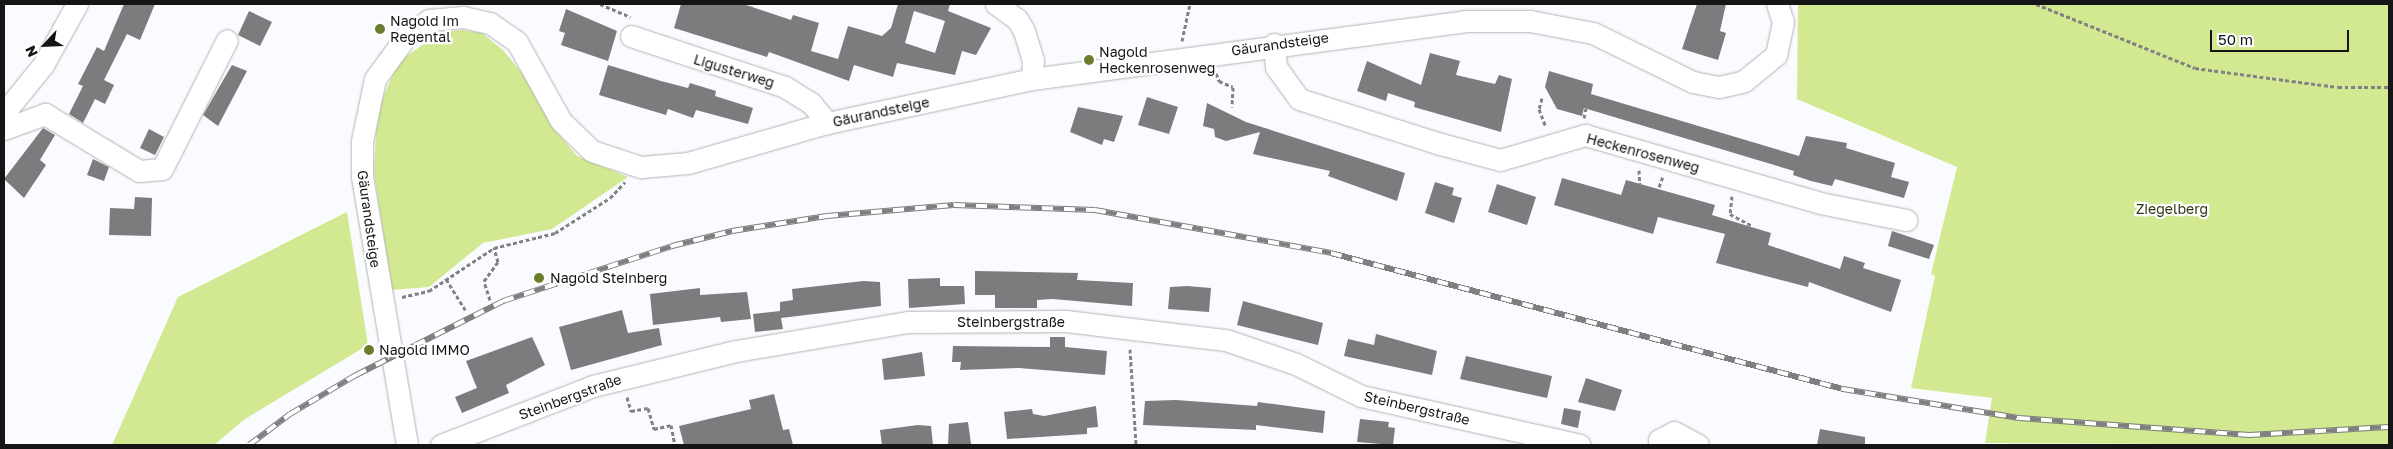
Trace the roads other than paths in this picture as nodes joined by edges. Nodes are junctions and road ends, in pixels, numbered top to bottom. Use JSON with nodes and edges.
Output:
{"nodes":[{"id":1,"x":77,"y":4,"type":"edge"},
{"id":2,"x":996,"y":4,"type":"edge"},
{"id":3,"x":1448,"y":4,"type":"edge"},
{"id":4,"x":1777,"y":4,"type":"edge"},
{"id":5,"x":426,"y":12,"type":"edge"},
{"id":6,"x":1464,"y":21,"type":"junction"},
{"id":7,"x":631,"y":36,"type":"dead end"},
{"id":8,"x":226,"y":40,"type":"dead end"},
{"id":9,"x":1274,"y":44,"type":"junction"},
{"id":10,"x":1032,"y":79,"type":"junction"},
{"id":11,"x":5,"y":109,"type":"edge"},
{"id":12,"x":827,"y":123,"type":"junction"},
{"id":13,"x":4,"y":129,"type":"edge"},
{"id":14,"x":1906,"y":220,"type":"dead end"},
{"id":15,"x":407,"y":445,"type":"edge"},
{"id":16,"x":442,"y":445,"type":"edge"},
{"id":17,"x":1580,"y":445,"type":"edge"},
{"id":18,"x":1659,"y":445,"type":"edge"},
{"id":19,"x":1698,"y":445,"type":"edge"}],
"edges":[{"from":1,"to":11,"type":"street"},
{"from":2,"to":10,"type":"street"},
{"from":3,"to":6,"type":"street"},
{"from":4,"to":6,"type":"street","name":"Gäurandsteige"},
{"from":5,"to":12,"type":"street","name":"Gäurandsteige"},
{"from":5,"to":15,"type":"street","name":"Gäurandsteige"},
{"from":6,"to":9,"type":"street","name":"Gäurandsteige"},
{"from":7,"to":12,"type":"street","name":"Ligusterweg"},
{"from":8,"to":13,"type":"street"},
{"from":9,"to":10,"type":"street","name":"Gäurandsteige"},
{"from":9,"to":14,"type":"street","name":"Heckenrosenweg"},
{"from":10,"to":12,"type":"street","name":"Gäurandsteige"},
{"from":16,"to":17,"type":"street","name":"Steinbergstraße"},
{"from":18,"to":19,"type":"street"}]}
